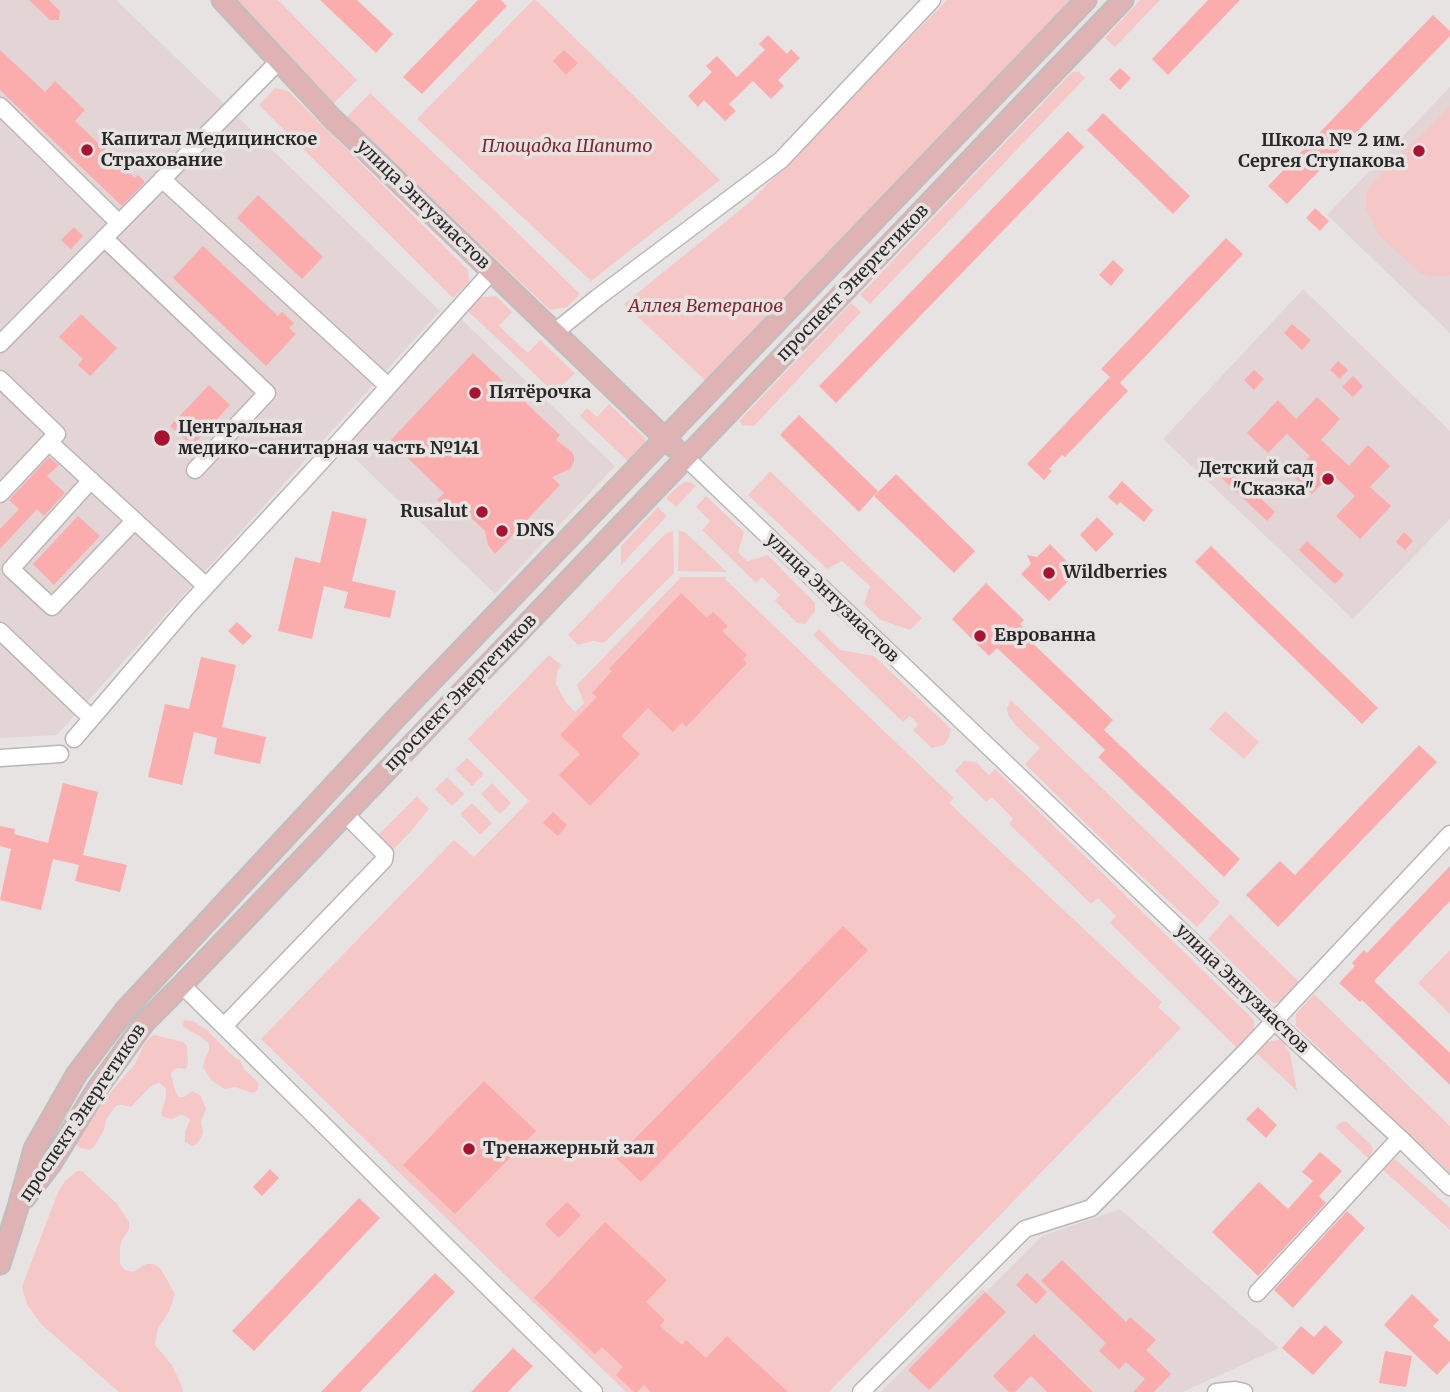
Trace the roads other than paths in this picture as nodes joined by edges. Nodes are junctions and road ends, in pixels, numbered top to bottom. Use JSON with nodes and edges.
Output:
{"nodes":[{"id":1,"x":222,"y":0,"type":"edge"},
{"id":2,"x":932,"y":0,"type":"edge"},
{"id":3,"x":1086,"y":0,"type":"edge"},
{"id":4,"x":1123,"y":0,"type":"edge"},
{"id":5,"x":279,"y":61,"type":"junction"},
{"id":6,"x":0,"y":106,"type":"edge"},
{"id":7,"x":162,"y":179,"type":"junction"},
{"id":8,"x":118,"y":223,"type":"junction"},
{"id":9,"x":104,"y":238,"type":"junction"},
{"id":10,"x":492,"y":271,"type":"junction"},
{"id":11,"x":555,"y":332,"type":"junction"},
{"id":12,"x":0,"y":344,"type":"edge"},
{"id":13,"x":0,"y":379,"type":"edge"},
{"id":14,"x":388,"y":386,"type":"junction"},
{"id":15,"x":666,"y":438,"type":"junction"},
{"id":16,"x":50,"y":442,"type":"junction"},
{"id":17,"x":685,"y":457,"type":"junction"},
{"id":18,"x":195,"y":470,"type":"dead end"},
{"id":19,"x":91,"y":480,"type":"junction"},
{"id":20,"x":0,"y":494,"type":"edge"},
{"id":21,"x":134,"y":521,"type":"junction"},
{"id":22,"x":206,"y":586,"type":"junction"},
{"id":23,"x":0,"y":631,"type":"edge"},
{"id":24,"x":399,"y":715,"type":"junction"},
{"id":25,"x":91,"y":718,"type":"junction"},
{"id":26,"x":422,"y":733,"type":"junction"},
{"id":27,"x":74,"y":739,"type":"dead end"},
{"id":28,"x":60,"y":754,"type":"dead end"},
{"id":29,"x":0,"y":758,"type":"edge"},
{"id":30,"x":326,"y":795,"type":"junction"},
{"id":31,"x":345,"y":814,"type":"junction"},
{"id":32,"x":1450,"y":834,"type":"edge"},
{"id":33,"x":267,"y":858,"type":"junction"},
{"id":34,"x":287,"y":876,"type":"junction"},
{"id":35,"x":182,"y":985,"type":"junction"},
{"id":36,"x":126,"y":1009,"type":"junction"},
{"id":37,"x":1274,"y":1021,"type":"junction"},
{"id":38,"x":145,"y":1022,"type":"junction"},
{"id":39,"x":224,"y":1026,"type":"junction"},
{"id":40,"x":1400,"y":1138,"type":"junction"},
{"id":41,"x":1450,"y":1187,"type":"edge"},
{"id":42,"x":18,"y":1207,"type":"junction"},
{"id":43,"x":0,"y":1264,"type":"edge"},
{"id":44,"x":1257,"y":1293,"type":"dead end"},
{"id":45,"x":594,"y":1392,"type":"edge"},
{"id":46,"x":861,"y":1392,"type":"edge"},
{"id":47,"x":1216,"y":1392,"type":"edge"},
{"id":48,"x":1244,"y":1392,"type":"edge"}],
"edges":[{"from":1,"to":5,"type":"main road","name":"улица Энтузиастов"},
{"from":2,"to":11,"type":"street"},
{"from":3,"to":15,"type":"main road","name":"проспект Энергетиков"},
{"from":4,"to":17,"type":"main road","name":"проспект Энергетиков"},
{"from":5,"to":7,"type":"street"},
{"from":5,"to":10,"type":"main road","name":"улица Энтузиастов"},
{"from":6,"to":8,"type":"street"},
{"from":7,"to":8,"type":"street"},
{"from":7,"to":14,"type":"street"},
{"from":8,"to":9,"type":"street"},
{"from":9,"to":12,"type":"street"},
{"from":9,"to":18,"type":"street"},
{"from":10,"to":11,"type":"main road","name":"улица Энтузиастов"},
{"from":10,"to":14,"type":"street"},
{"from":11,"to":15,"type":"main road","name":"улица Энтузиастов"},
{"from":13,"to":16,"type":"street"},
{"from":14,"to":22,"type":"street"},
{"from":15,"to":17,"type":"main road","name":"улица Энтузиастов"},
{"from":15,"to":24,"type":"main road","name":"проспект Энергетиков"},
{"from":16,"to":19,"type":"street"},
{"from":16,"to":20,"type":"street"},
{"from":17,"to":26,"type":"main road","name":"проспект Энергетиков"},
{"from":17,"to":37,"type":"street","name":"улица Энтузиастов"},
{"from":19,"to":21,"type":"street"},
{"from":19,"to":21,"type":"street"},
{"from":21,"to":22,"type":"street"},
{"from":22,"to":25,"type":"street"},
{"from":23,"to":25,"type":"street"},
{"from":24,"to":26,"type":"main road"},
{"from":24,"to":30,"type":"main road","name":"проспект Энергетиков"},
{"from":25,"to":27,"type":"street"},
{"from":26,"to":31,"type":"main road","name":"проспект Энергетиков"},
{"from":28,"to":29,"type":"street"},
{"from":30,"to":31,"type":"main road"},
{"from":30,"to":33,"type":"main road","name":"проспект Энергетиков"},
{"from":31,"to":34,"type":"main road","name":"проспект Энергетиков"},
{"from":31,"to":39,"type":"street"},
{"from":32,"to":37,"type":"street"},
{"from":33,"to":34,"type":"main road"},
{"from":33,"to":36,"type":"main road","name":"проспект Энергетиков"},
{"from":34,"to":35,"type":"main road","name":"проспект Энергетиков"},
{"from":35,"to":38,"type":"main road","name":"проспект Энергетиков"},
{"from":35,"to":39,"type":"street"},
{"from":36,"to":38,"type":"main road"},
{"from":36,"to":42,"type":"main road","name":"проспект Энергетиков"},
{"from":37,"to":40,"type":"street","name":"улица Энтузиастов"},
{"from":37,"to":46,"type":"street"},
{"from":38,"to":42,"type":"main road","name":"проспект Энергетиков"},
{"from":39,"to":45,"type":"street"},
{"from":40,"to":41,"type":"street","name":"улица Энтузиастов"},
{"from":40,"to":44,"type":"street"},
{"from":42,"to":43,"type":"main road"},
{"from":47,"to":48,"type":"street"}]}
